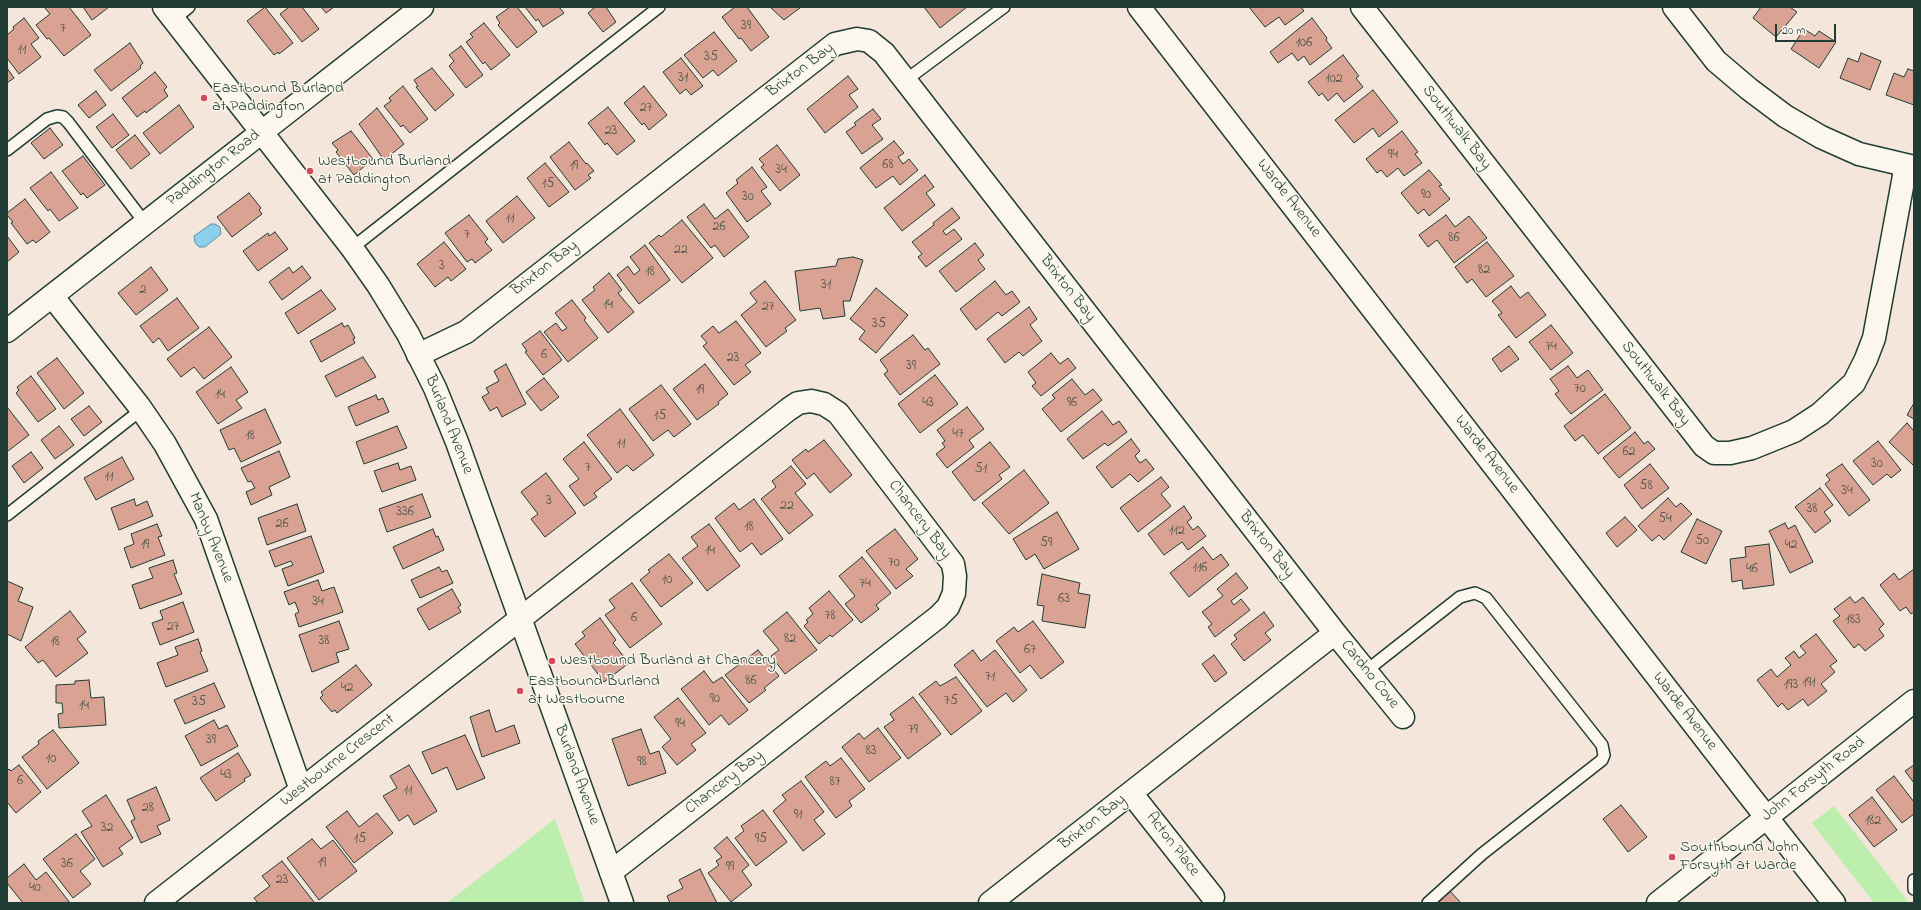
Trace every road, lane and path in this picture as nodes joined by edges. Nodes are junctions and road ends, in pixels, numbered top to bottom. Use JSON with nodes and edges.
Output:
{"nodes":[{"id":1,"x":422,"y":7,"type":"edge"},
{"id":2,"x":659,"y":7,"type":"edge"},
{"id":3,"x":1004,"y":7,"type":"edge"},
{"id":4,"x":1139,"y":7,"type":"edge"},
{"id":5,"x":1362,"y":7,"type":"edge"},
{"id":6,"x":1674,"y":7,"type":"edge"},
{"id":7,"x":175,"y":11,"type":"edge"},
{"id":8,"x":906,"y":80,"type":"junction"},
{"id":9,"x":262,"y":132,"type":"junction"},
{"id":10,"x":7,"y":150,"type":"edge"},
{"id":11,"x":1910,"y":166,"type":"edge"},
{"id":12,"x":145,"y":223,"type":"junction"},
{"id":13,"x":352,"y":248,"type":"junction"},
{"id":14,"x":52,"y":296,"type":"junction"},
{"id":15,"x":7,"y":331,"type":"edge"},
{"id":16,"x":418,"y":355,"type":"junction"},
{"id":17,"x":141,"y":410,"type":"junction"},
{"id":18,"x":7,"y":515,"type":"edge"},
{"id":19,"x":520,"y":618,"type":"junction"},
{"id":20,"x":1335,"y":633,"type":"junction"},
{"id":21,"x":1366,"y":671,"type":"junction"},
{"id":22,"x":1914,"y":701,"type":"edge"},
{"id":23,"x":1403,"y":717,"type":"dead end"},
{"id":24,"x":301,"y":790,"type":"junction"},
{"id":25,"x":1131,"y":793,"type":"junction"},
{"id":26,"x":1766,"y":817,"type":"junction"},
{"id":27,"x":611,"y":872,"type":"junction"},
{"id":28,"x":1914,"y":880,"type":"edge"},
{"id":29,"x":1914,"y":889,"type":"edge"},
{"id":30,"x":1213,"y":897,"type":"dead end"},
{"id":31,"x":156,"y":903,"type":"edge"},
{"id":32,"x":622,"y":903,"type":"edge"},
{"id":33,"x":990,"y":903,"type":"edge"},
{"id":34,"x":1428,"y":903,"type":"edge"},
{"id":35,"x":1658,"y":903,"type":"edge"},
{"id":36,"x":1834,"y":903,"type":"edge"}],
"edges":[{"from":1,"to":9,"type":"street","name":"Paddington Road"},
{"from":2,"to":13,"type":"lane"},
{"from":3,"to":8,"type":"lane"},
{"from":4,"to":26,"type":"street","name":"Warde Avenue"},
{"from":5,"to":11,"type":"street","name":"Southwalk Bay"},
{"from":6,"to":11,"type":"street"},
{"from":7,"to":9,"type":"street","name":"Burland Avenue"},
{"from":8,"to":16,"type":"street","name":"Brixton Bay"},
{"from":8,"to":20,"type":"street","name":"Brixton Bay"},
{"from":9,"to":12,"type":"street","name":"Paddington Road"},
{"from":9,"to":13,"type":"street","name":"Burland Avenue"},
{"from":10,"to":12,"type":"lane"},
{"from":12,"to":14,"type":"street","name":"Paddington Road"},
{"from":13,"to":16,"type":"street","name":"Burland Avenue"},
{"from":14,"to":15,"type":"street","name":"Paddington Road"},
{"from":14,"to":17,"type":"street","name":"Manby Avenue"},
{"from":16,"to":19,"type":"street","name":"Burland Avenue"},
{"from":17,"to":18,"type":"lane"},
{"from":17,"to":24,"type":"street","name":"Manby Avenue"},
{"from":19,"to":24,"type":"street","name":"Westbourne Crescent"},
{"from":19,"to":27,"type":"street","name":"Burland Avenue"},
{"from":19,"to":27,"type":"street","name":"Chancery Bay"},
{"from":20,"to":21,"type":"street","name":"Cardno Cove"},
{"from":20,"to":25,"type":"street","name":"Brixton Bay"},
{"from":21,"to":23,"type":"street","name":"Cardno Cove"},
{"from":21,"to":34,"type":"lane"},
{"from":22,"to":26,"type":"street","name":"John Forsyth Road"},
{"from":24,"to":31,"type":"street","name":"Westbourne Crescent"},
{"from":25,"to":30,"type":"street","name":"Acton Place"},
{"from":25,"to":33,"type":"street","name":"Brixton Bay"},
{"from":26,"to":35,"type":"street","name":"John Forsyth Road"},
{"from":26,"to":36,"type":"street","name":"Warde Avenue"},
{"from":27,"to":32,"type":"street","name":"Burland Avenue"},
{"from":28,"to":29,"type":"lane"}]}
